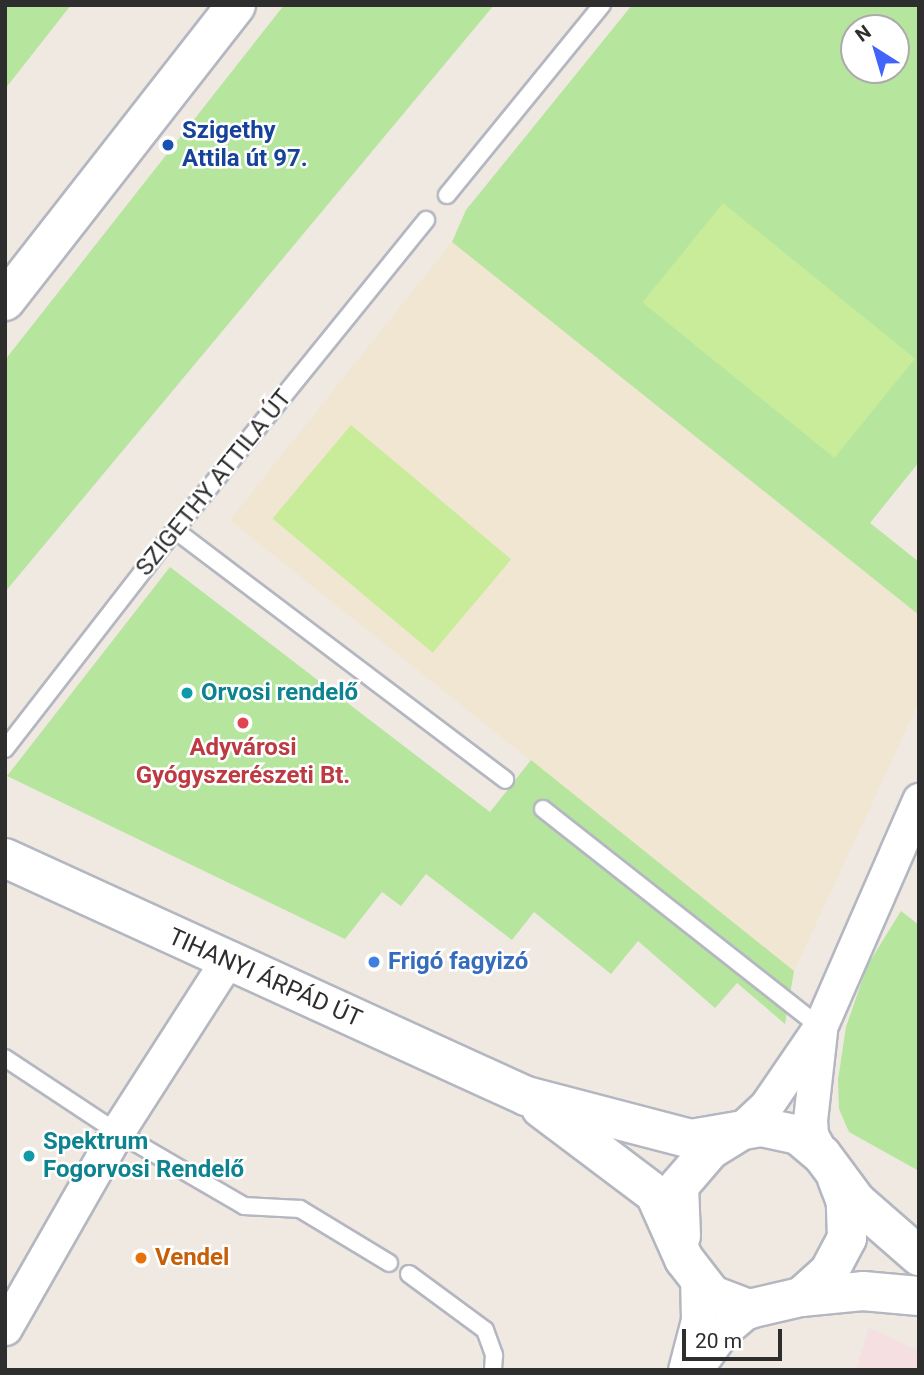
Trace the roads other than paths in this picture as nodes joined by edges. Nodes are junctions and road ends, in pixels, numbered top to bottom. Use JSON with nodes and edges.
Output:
{"nodes":[{"id":1,"x":236,"y":5,"type":"edge"},
{"id":2,"x":602,"y":5,"type":"edge"},
{"id":3,"x":447,"y":195,"type":"dead end"},
{"id":4,"x":426,"y":220,"type":"dead end"},
{"id":5,"x":5,"y":301,"type":"edge"},
{"id":6,"x":175,"y":530,"type":"junction"},
{"id":7,"x":5,"y":749,"type":"edge"},
{"id":8,"x":505,"y":780,"type":"dead end"},
{"id":9,"x":919,"y":800,"type":"edge"},
{"id":10,"x":543,"y":810,"type":"dead end"},
{"id":11,"x":5,"y":858,"type":"edge"},
{"id":12,"x":226,"y":962,"type":"junction"},
{"id":13,"x":820,"y":1027,"type":"junction"},
{"id":14,"x":5,"y":1058,"type":"edge"},
{"id":15,"x":526,"y":1096,"type":"junction"},
{"id":16,"x":117,"y":1132,"type":"junction"},
{"id":17,"x":738,"y":1132,"type":"junction"},
{"id":18,"x":829,"y":1165,"type":"junction"},
{"id":19,"x":919,"y":1256,"type":"edge"},
{"id":20,"x":389,"y":1263,"type":"dead end"},
{"id":21,"x":691,"y":1268,"type":"junction"},
{"id":22,"x":409,"y":1274,"type":"dead end"},
{"id":23,"x":919,"y":1296,"type":"edge"},
{"id":24,"x":802,"y":1297,"type":"junction"},
{"id":25,"x":749,"y":1309,"type":"junction"},
{"id":26,"x":5,"y":1328,"type":"edge"},
{"id":27,"x":492,"y":1370,"type":"edge"},
{"id":28,"x":685,"y":1370,"type":"edge"},
{"id":29,"x":695,"y":1370,"type":"edge"}],
"edges":[{"from":1,"to":5,"type":"street"},
{"from":2,"to":3,"type":"lane"},
{"from":4,"to":6,"type":"lane","name":"SZIGETHY ATTILA ÚT"},
{"from":6,"to":7,"type":"lane","name":"SZIGETHY ATTILA ÚT"},
{"from":6,"to":8,"type":"lane"},
{"from":9,"to":13,"type":"street"},
{"from":10,"to":13,"type":"lane"},
{"from":11,"to":12,"type":"street","name":"TIHANYI ÁRPÁD ÚT"},
{"from":12,"to":15,"type":"street","name":"TIHANYI ÁRPÁD ÚT"},
{"from":12,"to":16,"type":"street"},
{"from":13,"to":17,"type":"street"},
{"from":13,"to":18,"type":"street"},
{"from":14,"to":16,"type":"lane"},
{"from":15,"to":17,"type":"street","name":"TIHANYI ÁRPÁD ÚT"},
{"from":15,"to":21,"type":"street","name":"TIHANYI ÁRPÁD ÚT"},
{"from":16,"to":20,"type":"lane"},
{"from":16,"to":26,"type":"street"},
{"from":17,"to":18,"type":"street","name":"TIHANYI ÁRPÁD ÚT"},
{"from":17,"to":21,"type":"street","name":"TIHANYI ÁRPÁD ÚT"},
{"from":18,"to":19,"type":"street","name":"TIHANYI ÁRPÁD ÚT"},
{"from":18,"to":24,"type":"street"},
{"from":21,"to":25,"type":"street","name":"TIHANYI ÁRPÁD ÚT"},
{"from":21,"to":28,"type":"street"},
{"from":22,"to":27,"type":"lane"},
{"from":23,"to":24,"type":"street"},
{"from":24,"to":25,"type":"street"},
{"from":25,"to":29,"type":"street"}]}
